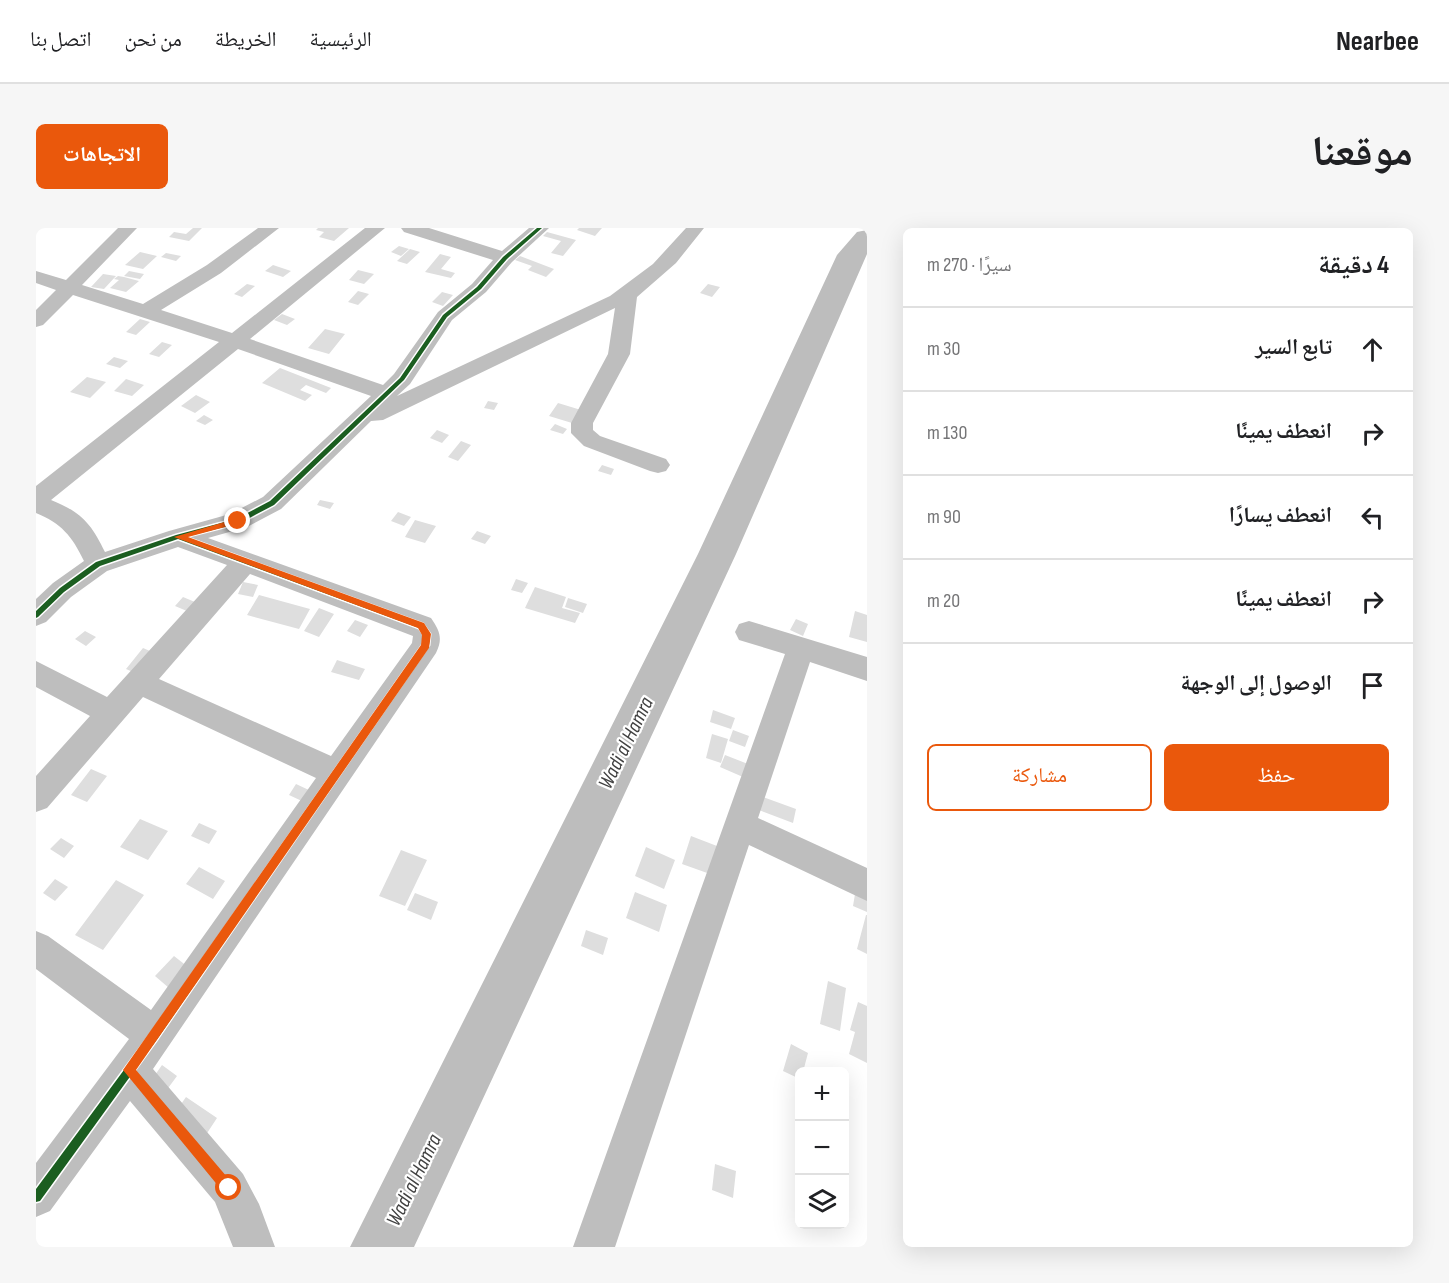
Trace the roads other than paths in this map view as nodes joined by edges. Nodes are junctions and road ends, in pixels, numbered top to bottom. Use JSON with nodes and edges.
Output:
{"nodes":[{"id":1,"x":128,"y":228,"type":"edge"},
{"id":2,"x":270,"y":228,"type":"edge"},
{"id":3,"x":376,"y":228,"type":"edge"},
{"id":4,"x":410,"y":228,"type":"edge"},
{"id":5,"x":540,"y":228,"type":"edge"},
{"id":6,"x":695,"y":228,"type":"edge"},
{"id":7,"x":506,"y":258,"type":"junction"},
{"id":8,"x":36,"y":277,"type":"edge"},
{"id":9,"x":70,"y":286,"type":"junction"},
{"id":10,"x":627,"y":294,"type":"junction"},
{"id":11,"x":146,"y":311,"type":"junction"},
{"id":12,"x":36,"y":321,"type":"edge"},
{"id":13,"x":234,"y":340,"type":"junction"},
{"id":14,"x":386,"y":394,"type":"junction"},
{"id":15,"x":348,"y":428,"type":"junction"},
{"id":16,"x":658,"y":465,"type":"dead end"},
{"id":17,"x":36,"y":501,"type":"edge"},
{"id":18,"x":178,"y":537,"type":"junction"},
{"id":19,"x":245,"y":562,"type":"junction"},
{"id":20,"x":98,"y":564,"type":"junction"},
{"id":21,"x":36,"y":615,"type":"edge"},
{"id":22,"x":749,"y":632,"type":"dead end"},
{"id":23,"x":801,"y":649,"type":"junction"},
{"id":24,"x":867,"y":669,"type":"edge"},
{"id":25,"x":36,"y":673,"type":"edge"},
{"id":26,"x":140,"y":683,"type":"junction"},
{"id":27,"x":111,"y":713,"type":"junction"},
{"id":28,"x":337,"y":773,"type":"junction"},
{"id":29,"x":36,"y":798,"type":"edge"},
{"id":30,"x":740,"y":825,"type":"junction"},
{"id":31,"x":867,"y":885,"type":"edge"},
{"id":32,"x":36,"y":948,"type":"edge"},
{"id":33,"x":155,"y":1035,"type":"junction"},
{"id":34,"x":129,"y":1070,"type":"junction"},
{"id":35,"x":36,"y":1197,"type":"edge"},
{"id":36,"x":254,"y":1247,"type":"edge"},
{"id":37,"x":594,"y":1247,"type":"edge"}],
"edges":[{"from":1,"to":9,"type":"street"},
{"from":2,"to":11,"type":"street"},
{"from":3,"to":13,"type":"street"},
{"from":4,"to":7,"type":"street"},
{"from":5,"to":7,"type":"street"},
{"from":6,"to":10,"type":"street"},
{"from":7,"to":14,"type":"street"},
{"from":8,"to":9,"type":"street"},
{"from":9,"to":11,"type":"street"},
{"from":9,"to":12,"type":"street"},
{"from":10,"to":15,"type":"street"},
{"from":10,"to":16,"type":"street"},
{"from":11,"to":13,"type":"street"},
{"from":13,"to":14,"type":"street"},
{"from":13,"to":17,"type":"street"},
{"from":14,"to":15,"type":"street"},
{"from":15,"to":18,"type":"street"},
{"from":17,"to":20,"type":"street"},
{"from":18,"to":19,"type":"street"},
{"from":18,"to":20,"type":"street"},
{"from":19,"to":26,"type":"street"},
{"from":19,"to":28,"type":"street"},
{"from":20,"to":21,"type":"street"},
{"from":22,"to":23,"type":"street"},
{"from":23,"to":24,"type":"street"},
{"from":23,"to":30,"type":"street"},
{"from":25,"to":27,"type":"street"},
{"from":26,"to":27,"type":"street"},
{"from":26,"to":28,"type":"street"},
{"from":27,"to":29,"type":"street"},
{"from":28,"to":33,"type":"street"},
{"from":30,"to":31,"type":"street"},
{"from":30,"to":37,"type":"street"},
{"from":32,"to":33,"type":"street"},
{"from":33,"to":34,"type":"street"},
{"from":34,"to":35,"type":"street"},
{"from":34,"to":36,"type":"street"}]}
